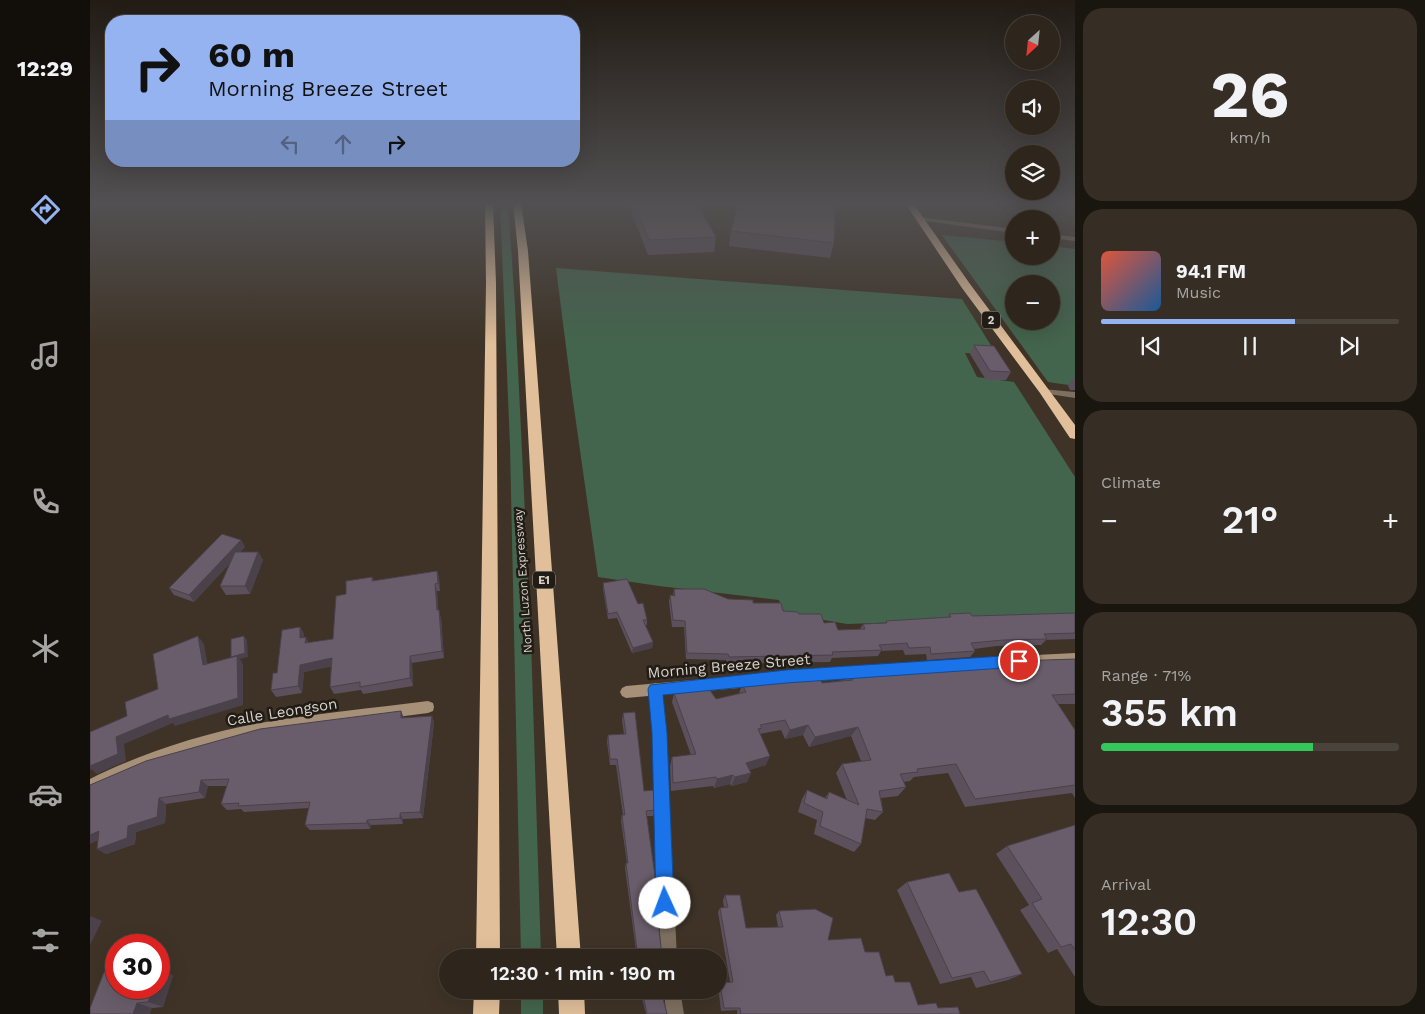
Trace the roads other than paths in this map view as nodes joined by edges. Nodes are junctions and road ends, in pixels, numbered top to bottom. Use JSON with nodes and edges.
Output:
{"nodes":[{"id":1,"x":491,"y":250,"type":"edge"},
{"id":2,"x":522,"y":250,"type":"edge"},
{"id":3,"x":942,"y":250,"type":"edge"},
{"id":4,"x":1045,"y":391,"type":"junction"},
{"id":5,"x":1075,"y":395,"type":"edge"},
{"id":6,"x":1075,"y":435,"type":"edge"},
{"id":7,"x":1075,"y":658,"type":"edge"},
{"id":8,"x":965,"y":664,"type":"edge"},
{"id":9,"x":876,"y":670,"type":"edge"},
{"id":10,"x":655,"y":689,"type":"junction"},
{"id":11,"x":626,"y":692,"type":"dead end"},
{"id":12,"x":428,"y":707,"type":"dead end"},
{"id":13,"x":90,"y":786,"type":"edge"},
{"id":14,"x":488,"y":949,"type":"edge"},
{"id":15,"x":568,"y":949,"type":"edge"},
{"id":16,"x":669,"y":949,"type":"edge"},
{"id":17,"x":487,"y":999,"type":"edge"},
{"id":18,"x":571,"y":999,"type":"edge"},
{"id":19,"x":673,"y":999,"type":"edge"},
{"id":20,"x":486,"y":1014,"type":"edge"},
{"id":21,"x":572,"y":1014,"type":"edge"},
{"id":22,"x":675,"y":1014,"type":"edge"}],
"edges":[{"from":1,"to":14,"type":"highway"},
{"from":2,"to":15,"type":"highway","name":"North Luzon Expressway","number":"E1"},
{"from":3,"to":4,"type":"highway","number":"2"},
{"from":4,"to":5,"type":"street"},
{"from":4,"to":6,"type":"highway","number":"2"},
{"from":7,"to":8,"type":"main road"},
{"from":9,"to":10,"type":"main road","name":"Morning Breeze Street"},
{"from":10,"to":11,"type":"main road","name":"Morning Breeze Street"},
{"from":10,"to":16,"type":"street"},
{"from":12,"to":13,"type":"main road","name":"Calle Leongson"},
{"from":17,"to":20,"type":"highway"},
{"from":18,"to":21,"type":"highway"},
{"from":19,"to":22,"type":"street"}]}
